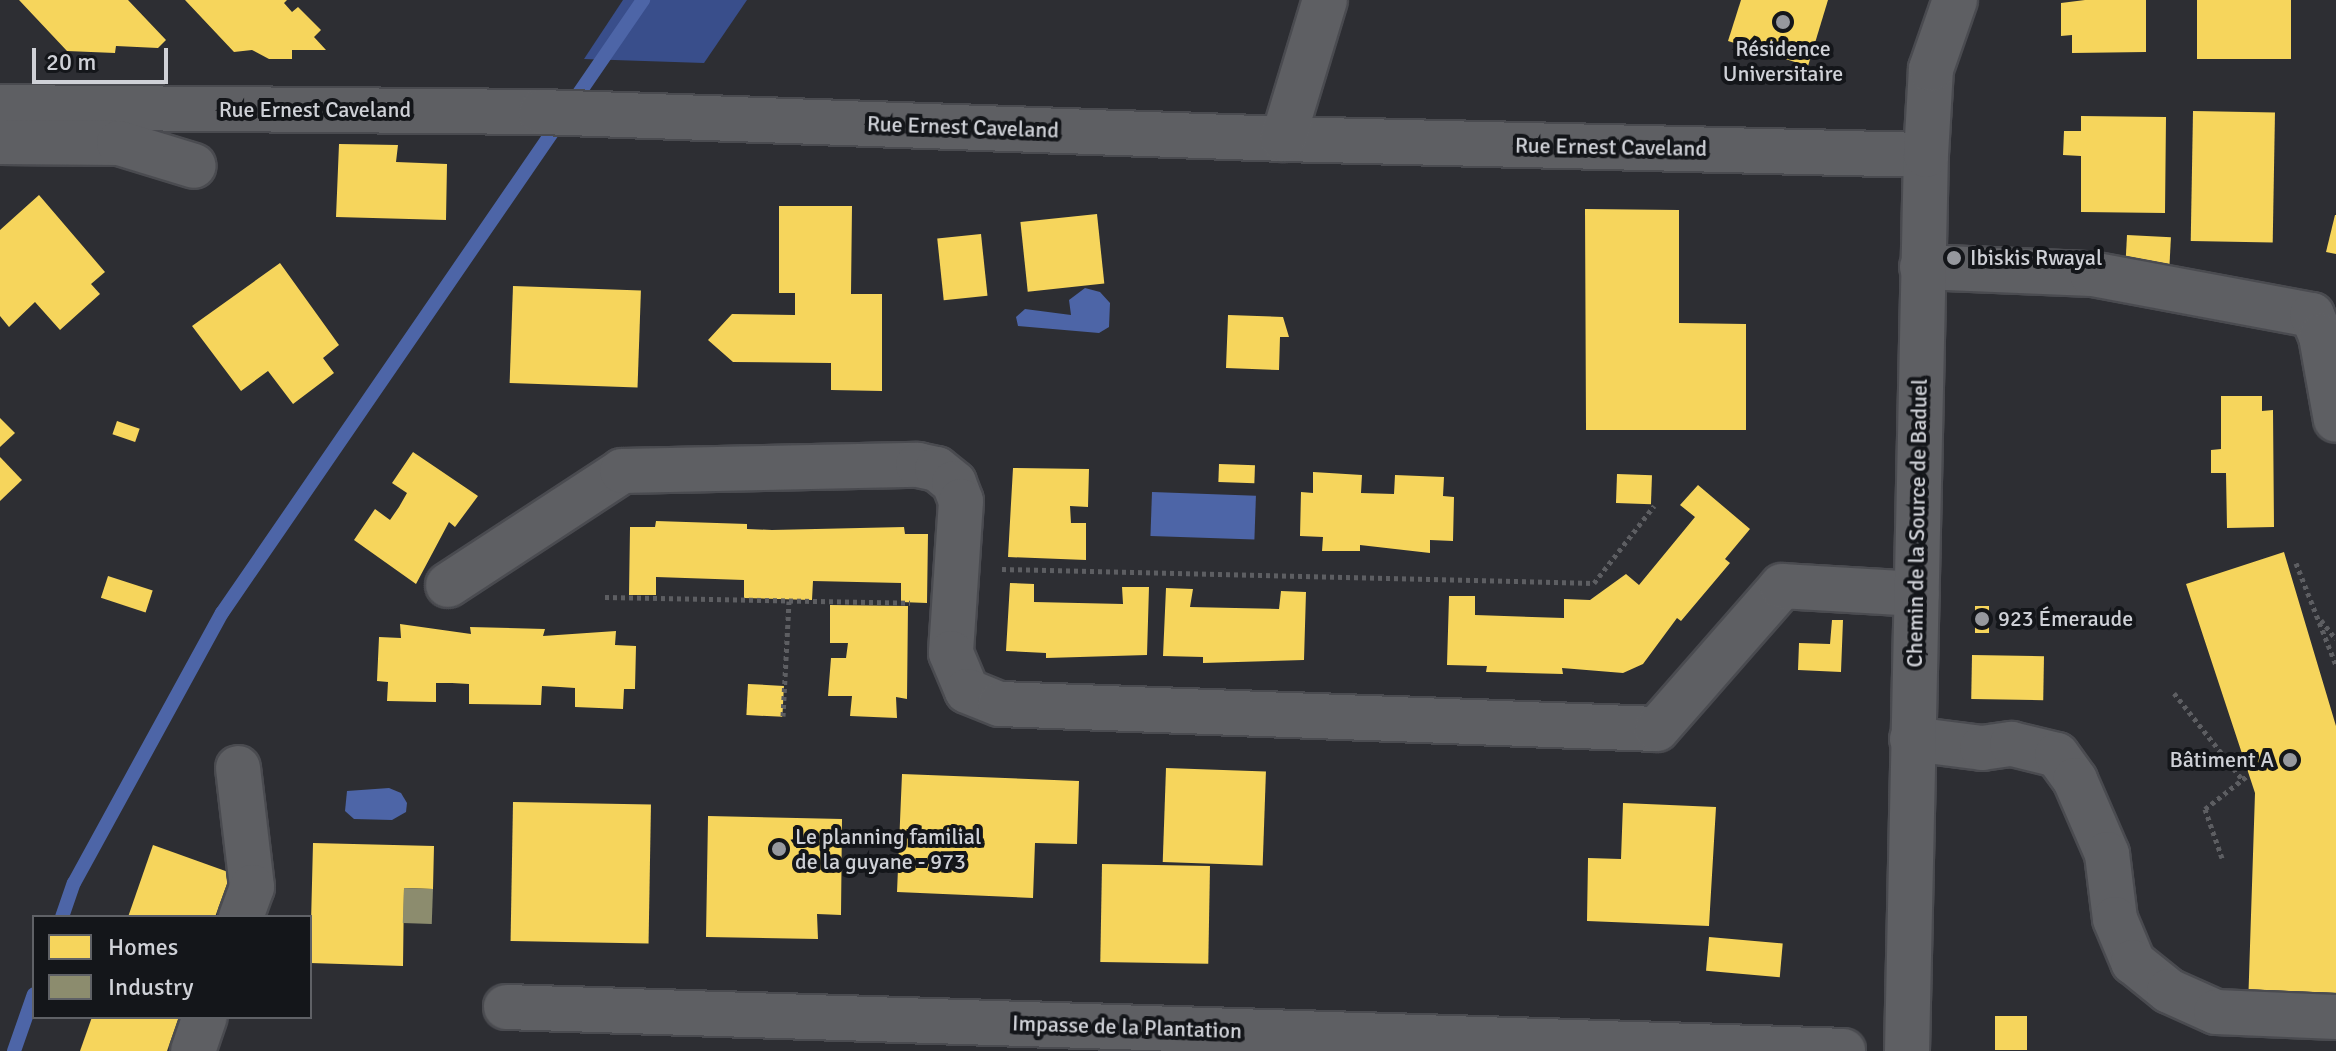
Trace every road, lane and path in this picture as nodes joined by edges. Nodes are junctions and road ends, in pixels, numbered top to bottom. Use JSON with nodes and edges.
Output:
{"nodes":[{"id":1,"x":1325,"y":0,"type":"edge"},
{"id":2,"x":1955,"y":0,"type":"edge"},
{"id":3,"x":0,"y":107,"type":"edge"},
{"id":4,"x":1283,"y":139,"type":"junction"},
{"id":5,"x":0,"y":142,"type":"edge"},
{"id":6,"x":1926,"y":155,"type":"junction"},
{"id":7,"x":194,"y":166,"type":"dead end"},
{"id":8,"x":1922,"y":267,"type":"junction"},
{"id":9,"x":2324,"y":312,"type":"edge"},
{"id":10,"x":2336,"y":420,"type":"edge"},
{"id":11,"x":1654,"y":506,"type":"dead end"},
{"id":12,"x":2296,"y":563,"type":"dead end"},
{"id":13,"x":448,"y":585,"type":"dead end"},
{"id":14,"x":956,"y":586,"type":"junction"},
{"id":15,"x":1917,"y":594,"type":"junction"},
{"id":16,"x":605,"y":597,"type":"dead end"},
{"id":17,"x":789,"y":601,"type":"junction"},
{"id":18,"x":2318,"y":616,"type":"junction"},
{"id":19,"x":2336,"y":639,"type":"edge"},
{"id":20,"x":2336,"y":665,"type":"edge"},
{"id":21,"x":2174,"y":693,"type":"dead end"},
{"id":22,"x":783,"y":716,"type":"dead end"},
{"id":23,"x":1912,"y":739,"type":"junction"},
{"id":24,"x":238,"y":768,"type":"dead end"},
{"id":25,"x":2222,"y":858,"type":"dead end"},
{"id":26,"x":242,"y":915,"type":"edge"},
{"id":27,"x":506,"y":1007,"type":"dead end"},
{"id":28,"x":2336,"y":1017,"type":"edge"},
{"id":29,"x":204,"y":1019,"type":"edge"},
{"id":30,"x":193,"y":1051,"type":"edge"},
{"id":31,"x":1843,"y":1051,"type":"edge"},
{"id":32,"x":1907,"y":1051,"type":"edge"}],
"edges":[{"from":1,"to":4,"type":"street"},
{"from":2,"to":6,"type":"street","name":"Chemin de la Source de Baduel"},
{"from":3,"to":4,"type":"street","name":"Rue Ernest Caveland"},
{"from":4,"to":6,"type":"street","name":"Rue Ernest Caveland"},
{"from":5,"to":7,"type":"street"},
{"from":6,"to":8,"type":"street","name":"Chemin de la Source de Baduel"},
{"from":8,"to":9,"type":"street"},
{"from":8,"to":15,"type":"street","name":"Chemin de la Source de Baduel"},
{"from":9,"to":10,"type":"street"},
{"from":11,"to":14,"type":"path"},
{"from":12,"to":18,"type":"path"},
{"from":13,"to":14,"type":"street"},
{"from":14,"to":15,"type":"street"},
{"from":14,"to":17,"type":"path"},
{"from":15,"to":23,"type":"street","name":"Chemin de la Source de Baduel"},
{"from":16,"to":17,"type":"path"},
{"from":17,"to":22,"type":"path"},
{"from":18,"to":19,"type":"path"},
{"from":18,"to":20,"type":"path"},
{"from":21,"to":25,"type":"path"},
{"from":23,"to":28,"type":"street"},
{"from":23,"to":32,"type":"street","name":"Chemin de la Source de Baduel"},
{"from":24,"to":26,"type":"street"},
{"from":27,"to":31,"type":"street","name":"Impasse de la Plantation"},
{"from":29,"to":30,"type":"street"}]}
